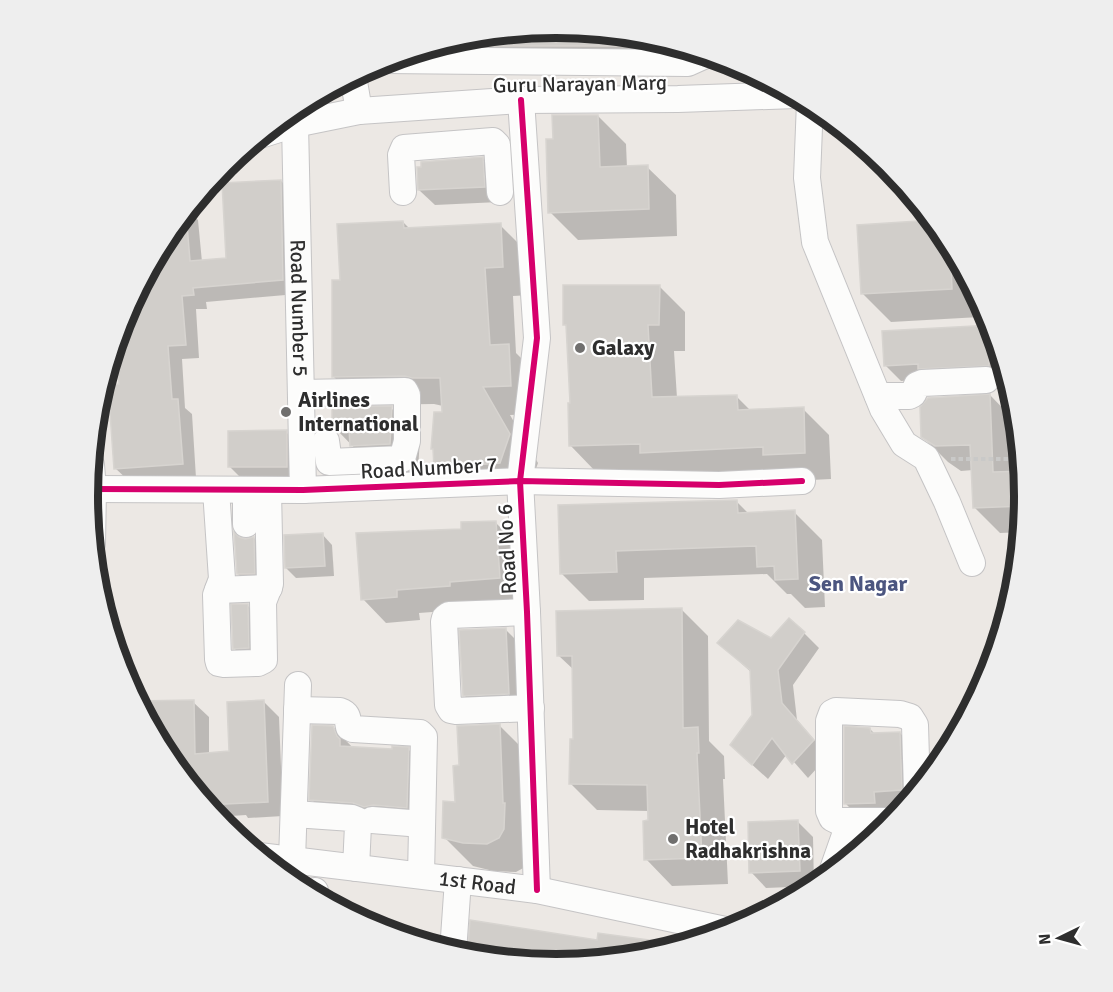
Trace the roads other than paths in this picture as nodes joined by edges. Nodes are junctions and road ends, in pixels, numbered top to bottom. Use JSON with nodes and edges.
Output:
{"nodes":[{"id":1,"x":696,"y":59,"type":"edge"},
{"id":2,"x":415,"y":60,"type":"edge"},
{"id":3,"x":355,"y":85,"type":"edge"},
{"id":4,"x":779,"y":96,"type":"edge"},
{"id":5,"x":521,"y":100,"type":"junction"},
{"id":6,"x":455,"y":104,"type":"junction"},
{"id":7,"x":359,"y":111,"type":"junction"},
{"id":8,"x":810,"y":114,"type":"edge"},
{"id":9,"x":300,"y":116,"type":"edge"},
{"id":10,"x":292,"y":122,"type":"edge"},
{"id":11,"x":459,"y":144,"type":"junction"},
{"id":12,"x":527,"y":191,"type":"junction"},
{"id":13,"x":403,"y":192,"type":"dead end"},
{"id":14,"x":986,"y":380,"type":"dead end"},
{"id":15,"x":301,"y":393,"type":"junction"},
{"id":16,"x":878,"y":396,"type":"junction"},
{"id":17,"x":398,"y":460,"type":"junction"},
{"id":18,"x":99,"y":478,"type":"edge"},
{"id":19,"x":520,"y":481,"type":"junction"},
{"id":20,"x":802,"y":481,"type":"dead end"},
{"id":21,"x":400,"y":486,"type":"junction"},
{"id":22,"x":216,"y":490,"type":"junction"},
{"id":23,"x":257,"y":490,"type":"junction"},
{"id":24,"x":303,"y":490,"type":"junction"},
{"id":25,"x":246,"y":524,"type":"dead end"},
{"id":26,"x":972,"y":563,"type":"dead end"},
{"id":27,"x":269,"y":588,"type":"junction"},
{"id":28,"x":218,"y":590,"type":"junction"},
{"id":29,"x":518,"y":613,"type":"junction"},
{"id":30,"x":298,"y":685,"type":"dead end"},
{"id":31,"x":522,"y":709,"type":"junction"},
{"id":32,"x":297,"y":710,"type":"junction"},
{"id":33,"x":917,"y":779,"type":"edge"},
{"id":34,"x":294,"y":813,"type":"junction"},
{"id":35,"x":372,"y":820,"type":"dead end"},
{"id":36,"x":880,"y":821,"type":"edge"},
{"id":37,"x":422,"y":824,"type":"junction"},
{"id":38,"x":866,"y":834,"type":"edge"},
{"id":39,"x":274,"y":858,"type":"edge"},
{"id":40,"x":292,"y":860,"type":"junction"},
{"id":41,"x":836,"y":860,"type":"edge"},
{"id":42,"x":356,"y":868,"type":"junction"},
{"id":43,"x":421,"y":875,"type":"junction"},
{"id":44,"x":458,"y":880,"type":"junction"},
{"id":45,"x":537,"y":890,"type":"junction"},
{"id":46,"x":712,"y":927,"type":"edge"},
{"id":47,"x":454,"y":943,"type":"edge"}],
"edges":[{"from":1,"to":2,"type":"street"},
{"from":3,"to":7,"type":"street"},
{"from":4,"to":5,"type":"street","name":"Guru Narayan Marg"},
{"from":5,"to":6,"type":"street","name":"Guru Narayan Marg"},
{"from":5,"to":12,"type":"street","name":"Road No 6"},
{"from":6,"to":7,"type":"street","name":"Guru Narayan Marg"},
{"from":6,"to":11,"type":"street"},
{"from":7,"to":9,"type":"street","name":"Guru Narayan Marg"},
{"from":8,"to":16,"type":"street"},
{"from":10,"to":15,"type":"street","name":"Road Number 5"},
{"from":11,"to":12,"type":"street"},
{"from":11,"to":13,"type":"street"},
{"from":12,"to":19,"type":"street","name":"Road No 6"},
{"from":14,"to":16,"type":"street"},
{"from":15,"to":17,"type":"street"},
{"from":15,"to":24,"type":"street","name":"Road Number 5"},
{"from":16,"to":26,"type":"street"},
{"from":17,"to":21,"type":"street"},
{"from":17,"to":24,"type":"street"},
{"from":18,"to":22,"type":"street","name":"Road Number 7"},
{"from":19,"to":20,"type":"street","name":"Road Number 7"},
{"from":19,"to":21,"type":"street","name":"Road Number 7"},
{"from":19,"to":29,"type":"street","name":"Road No 6"},
{"from":21,"to":24,"type":"street","name":"Road Number 7"},
{"from":22,"to":23,"type":"street","name":"Road Number 7"},
{"from":22,"to":28,"type":"street"},
{"from":23,"to":24,"type":"street","name":"Road Number 7"},
{"from":23,"to":25,"type":"street"},
{"from":23,"to":27,"type":"street"},
{"from":27,"to":28,"type":"street"},
{"from":27,"to":28,"type":"street"},
{"from":29,"to":31,"type":"street","name":"Road No 6"},
{"from":29,"to":31,"type":"street"},
{"from":30,"to":32,"type":"street"},
{"from":31,"to":45,"type":"street","name":"Road No 6"},
{"from":32,"to":34,"type":"street"},
{"from":32,"to":37,"type":"street"},
{"from":33,"to":36,"type":"street"},
{"from":34,"to":40,"type":"street"},
{"from":34,"to":42,"type":"street"},
{"from":35,"to":37,"type":"street"},
{"from":37,"to":43,"type":"street"},
{"from":38,"to":41,"type":"street"},
{"from":39,"to":40,"type":"street","name":"1st Road"},
{"from":40,"to":42,"type":"street","name":"1st Road"},
{"from":42,"to":43,"type":"street","name":"1st Road"},
{"from":43,"to":44,"type":"street","name":"1st Road"},
{"from":44,"to":45,"type":"street","name":"1st Road"},
{"from":44,"to":47,"type":"street"},
{"from":45,"to":46,"type":"street","name":"1st Road"}]}
